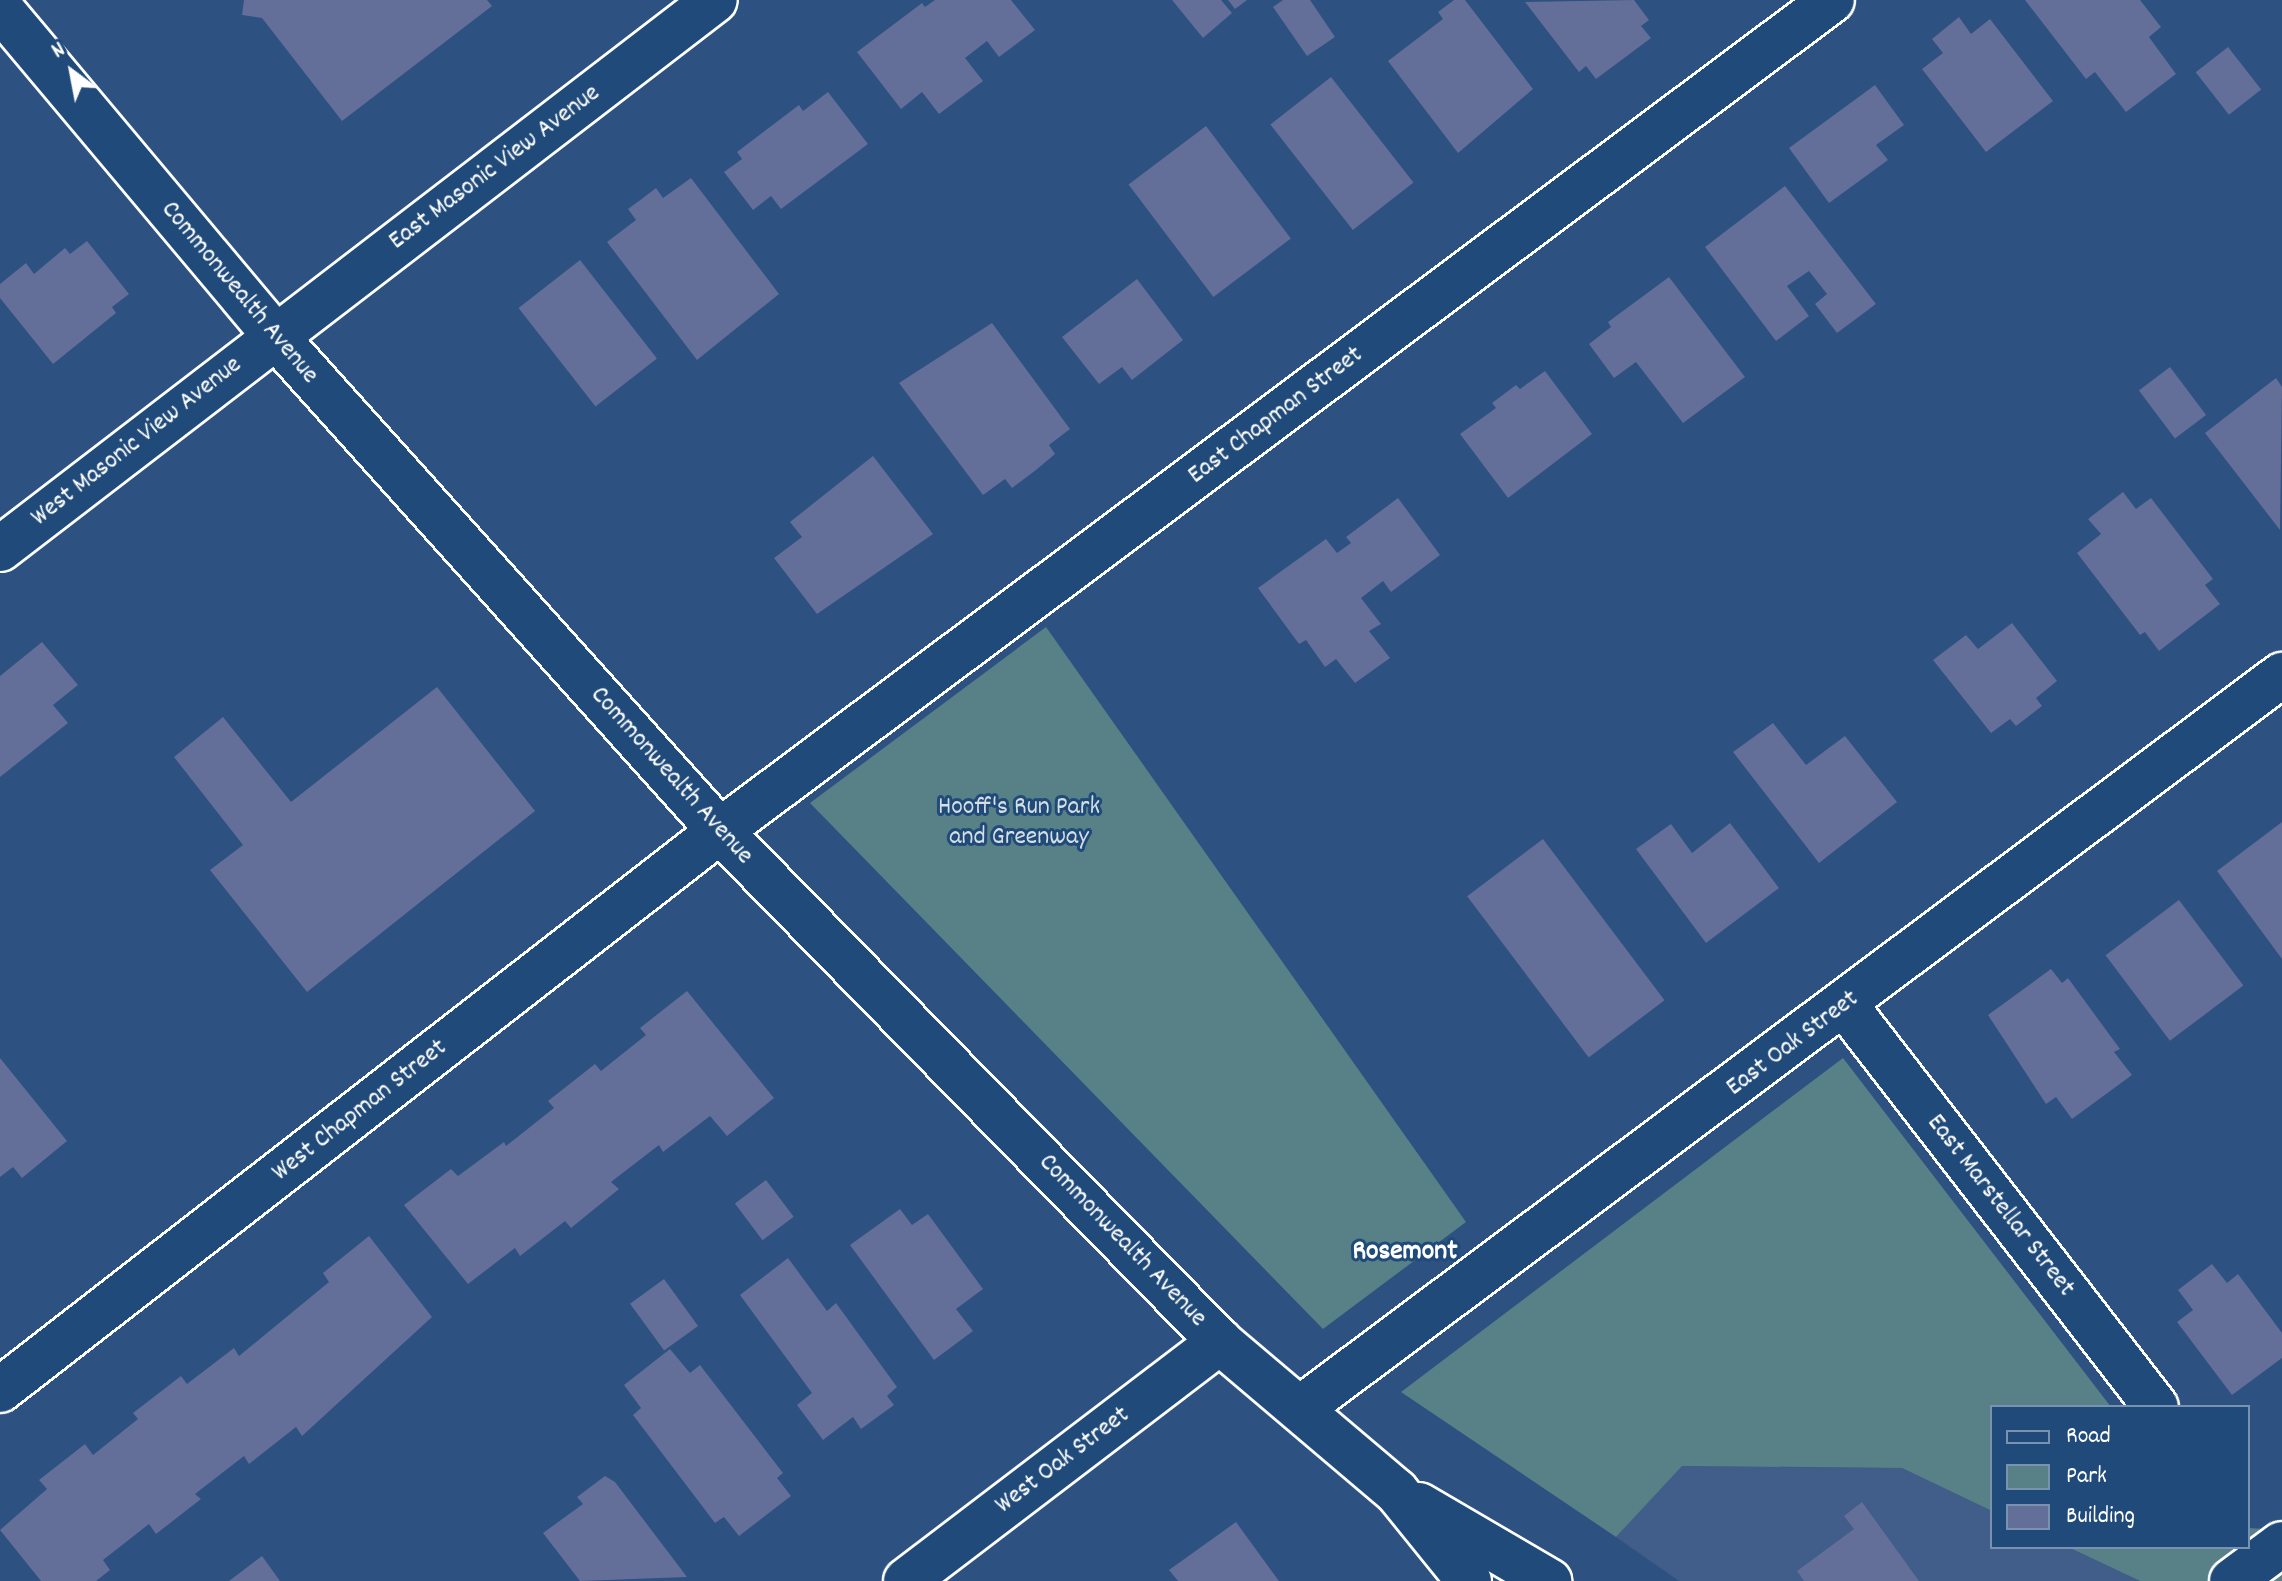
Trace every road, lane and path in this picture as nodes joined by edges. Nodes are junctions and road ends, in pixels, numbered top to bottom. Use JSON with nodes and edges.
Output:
{"nodes":[{"id":1,"x":715,"y":0,"type":"edge"},
{"id":2,"x":1832,"y":0,"type":"edge"},
{"id":3,"x":0,"y":8,"type":"edge"},
{"id":4,"x":274,"y":335,"type":"junction"},
{"id":5,"x":0,"y":549,"type":"edge"},
{"id":6,"x":2282,"y":675,"type":"edge"},
{"id":7,"x":720,"y":831,"type":"junction"},
{"id":8,"x":1845,"y":1005,"type":"junction"},
{"id":9,"x":1220,"y":1342,"type":"junction"},
{"id":10,"x":0,"y":1390,"type":"edge"},
{"id":11,"x":2154,"y":1405,"type":"edge"},
{"id":12,"x":1301,"y":1408,"type":"junction"},
{"id":13,"x":1396,"y":1491,"type":"junction"},
{"id":14,"x":2267,"y":1541,"type":"edge"},
{"id":15,"x":906,"y":1581,"type":"edge"},
{"id":16,"x":1469,"y":1581,"type":"edge"},
{"id":17,"x":1549,"y":1581,"type":"edge"},
{"id":18,"x":2232,"y":1581,"type":"edge"}],
"edges":[{"from":1,"to":4,"type":"street","name":"East Masonic View Avenue"},
{"from":2,"to":7,"type":"street","name":"East Chapman Street"},
{"from":3,"to":4,"type":"street","name":"Commonwealth Avenue"},
{"from":4,"to":5,"type":"street","name":"West Masonic View Avenue"},
{"from":4,"to":7,"type":"street","name":"Commonwealth Avenue"},
{"from":6,"to":8,"type":"street","name":"East Oak Street"},
{"from":7,"to":9,"type":"street","name":"Commonwealth Avenue"},
{"from":7,"to":10,"type":"street","name":"West Chapman Street"},
{"from":8,"to":11,"type":"street","name":"East Marstellar Street"},
{"from":8,"to":12,"type":"street","name":"East Oak Street"},
{"from":9,"to":12,"type":"street","name":"Commonwealth Avenue"},
{"from":9,"to":15,"type":"street","name":"West Oak Street"},
{"from":12,"to":13,"type":"street","name":"Commonwealth Avenue"},
{"from":13,"to":16,"type":"street","name":"Commonwealth Avenue"},
{"from":13,"to":17,"type":"street","name":"Commonwealth Avenue"},
{"from":14,"to":18,"type":"street"}]}
